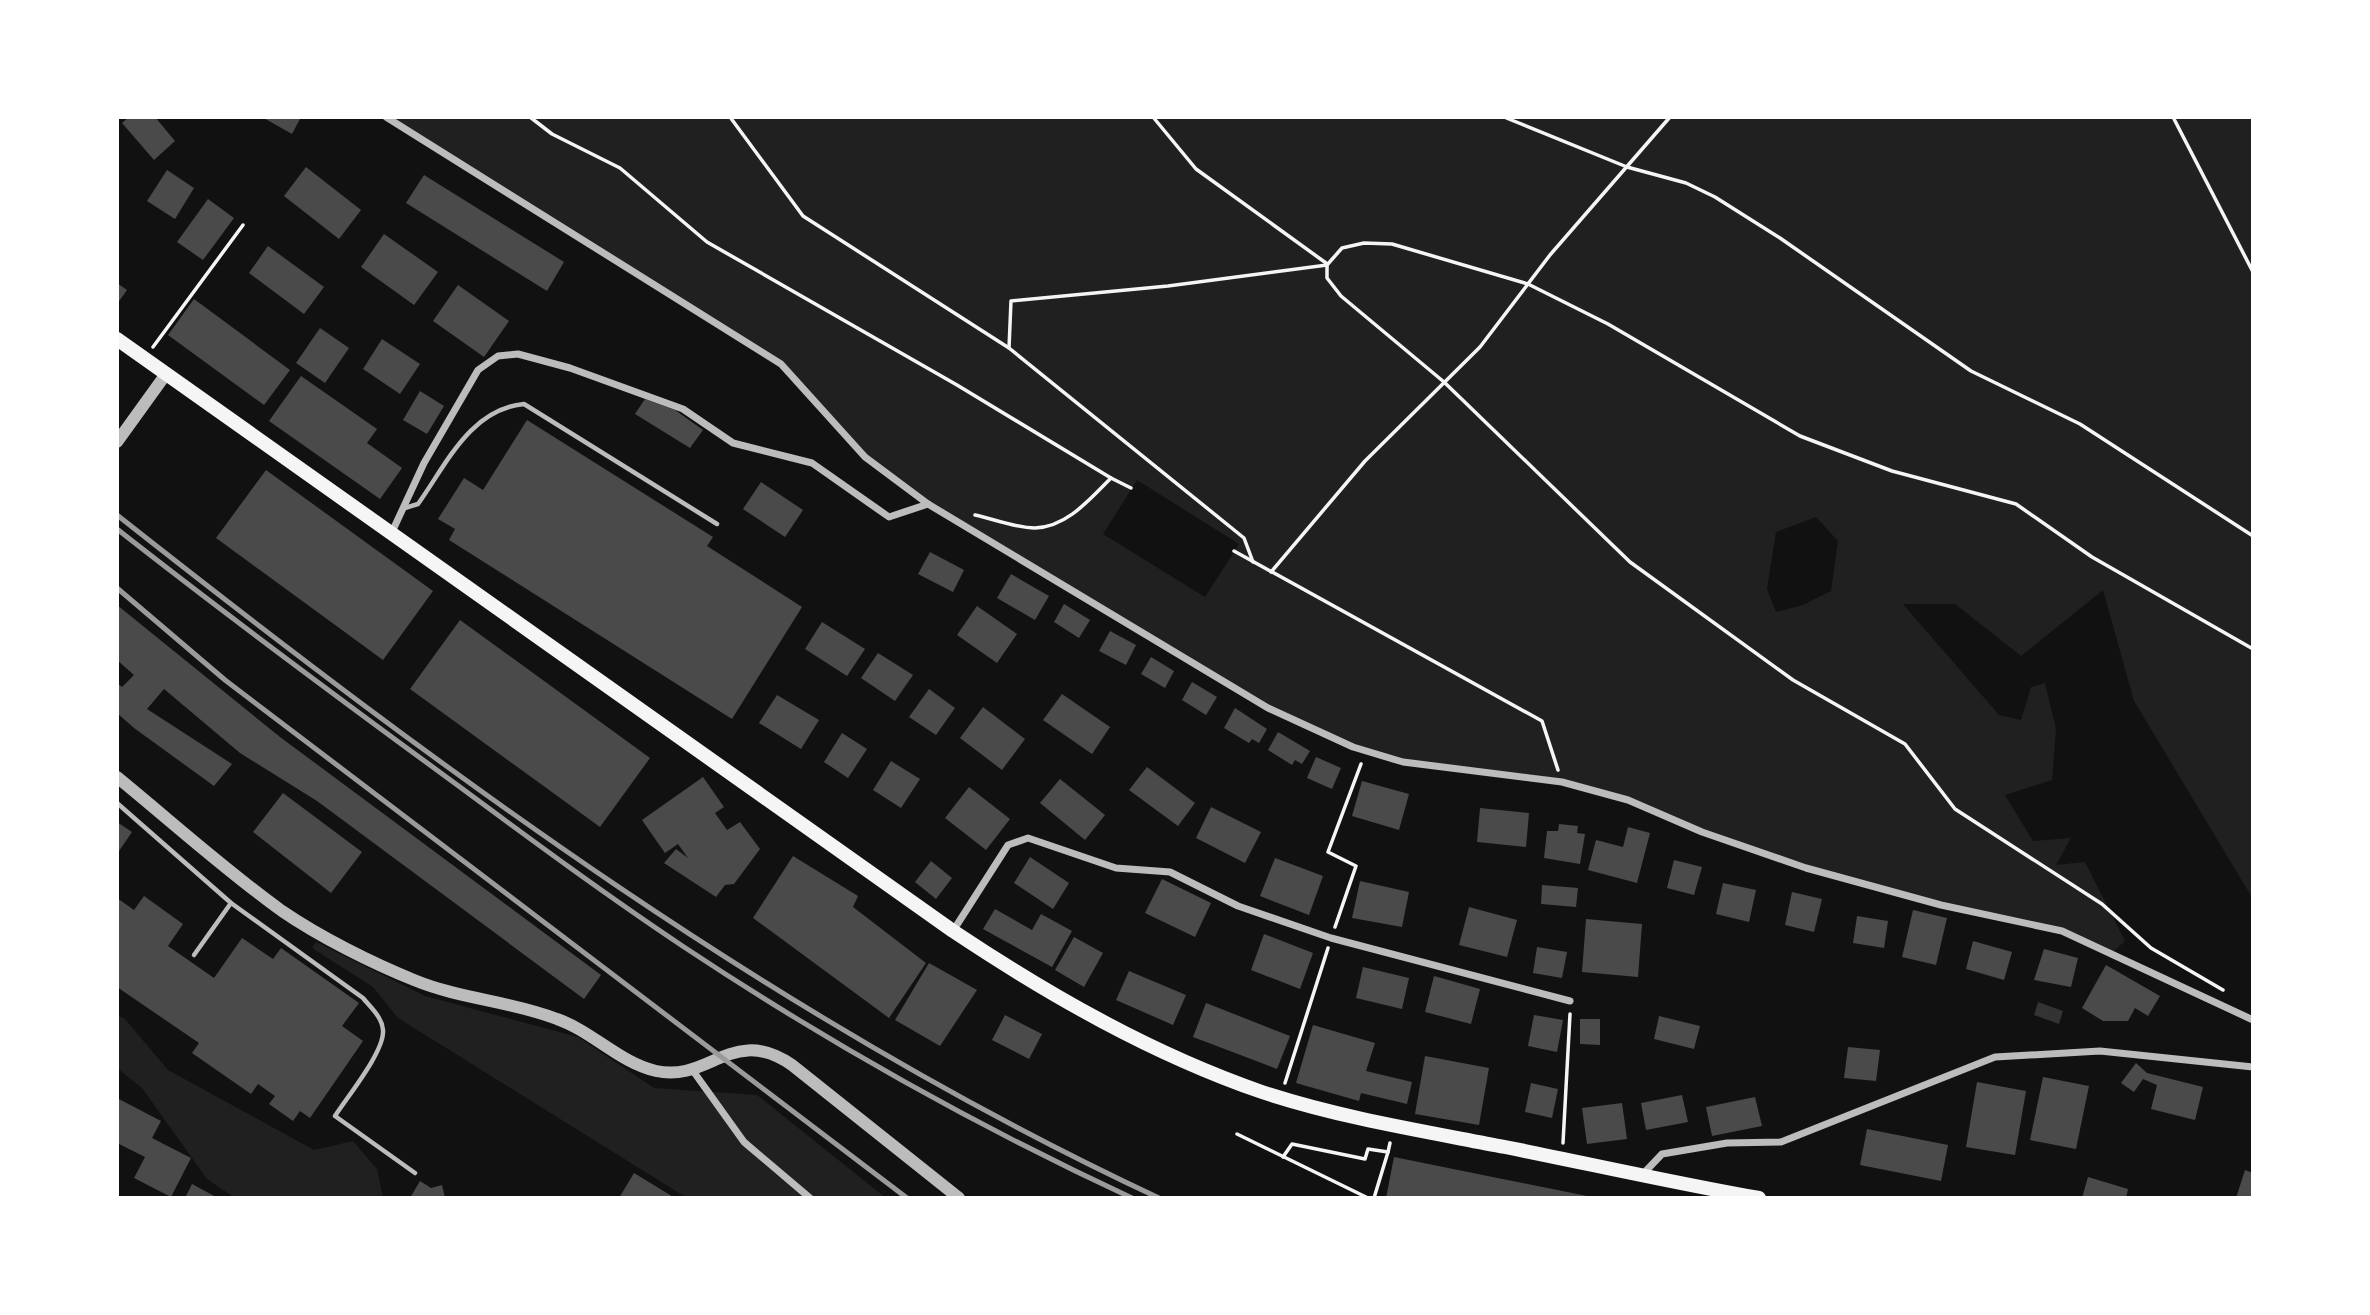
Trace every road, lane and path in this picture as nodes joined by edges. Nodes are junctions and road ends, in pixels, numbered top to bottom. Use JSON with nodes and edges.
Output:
{"nodes":[{"id":1,"x":386,"y":117,"type":"edge"},
{"id":2,"x":530,"y":117,"type":"edge"},
{"id":3,"x":730,"y":117,"type":"edge"},
{"id":4,"x":1153,"y":117,"type":"edge"},
{"id":5,"x":1504,"y":117,"type":"edge"},
{"id":6,"x":1670,"y":117,"type":"edge"},
{"id":7,"x":2173,"y":117,"type":"edge"},
{"id":8,"x":1627,"y":167,"type":"junction"},
{"id":9,"x":243,"y":225,"type":"dead end"},
{"id":10,"x":1327,"y":265,"type":"junction"},
{"id":11,"x":2253,"y":272,"type":"edge"},
{"id":12,"x":1528,"y":284,"type":"junction"},
{"id":13,"x":117,"y":339,"type":"edge"},
{"id":14,"x":153,"y":347,"type":"dead end"},
{"id":15,"x":1009,"y":348,"type":"junction"},
{"id":16,"x":166,"y":374,"type":"junction"},
{"id":17,"x":1444,"y":382,"type":"junction"},
{"id":18,"x":117,"y":442,"type":"edge"},
{"id":19,"x":1111,"y":478,"type":"junction"},
{"id":20,"x":1131,"y":488,"type":"dead end"},
{"id":21,"x":928,"y":503,"type":"junction"},
{"id":22,"x":404,"y":509,"type":"junction"},
{"id":23,"x":971,"y":514,"type":"dead end"},
{"id":24,"x":717,"y":524,"type":"dead end"},
{"id":25,"x":392,"y":532,"type":"junction"},
{"id":26,"x":2253,"y":536,"type":"edge"},
{"id":27,"x":1234,"y":551,"type":"dead end"},
{"id":28,"x":1253,"y":562,"type":"junction"},
{"id":29,"x":1271,"y":572,"type":"junction"},
{"id":30,"x":2253,"y":649,"type":"edge"},
{"id":31,"x":1361,"y":764,"type":"dead end"},
{"id":32,"x":117,"y":777,"type":"edge"},
{"id":33,"x":1562,"y":782,"type":"junction"},
{"id":34,"x":117,"y":803,"type":"edge"},
{"id":35,"x":231,"y":903,"type":"junction"},
{"id":36,"x":953,"y":931,"type":"junction"},
{"id":37,"x":1331,"y":938,"type":"junction"},
{"id":38,"x":194,"y":955,"type":"dead end"},
{"id":39,"x":2230,"y":994,"type":"dead end"},
{"id":40,"x":1570,"y":1000,"type":"joint"},
{"id":41,"x":2253,"y":1020,"type":"edge"},
{"id":42,"x":691,"y":1067,"type":"junction"},
{"id":43,"x":2253,"y":1068,"type":"edge"},
{"id":44,"x":1285,"y":1083,"type":"dead end"},
{"id":45,"x":1237,"y":1134,"type":"dead end"},
{"id":46,"x":1390,"y":1143,"type":"dead end"},
{"id":47,"x":1562,"y":1145,"type":"dead end"},
{"id":48,"x":1388,"y":1152,"type":"junction"},
{"id":49,"x":1283,"y":1157,"type":"junction"},
{"id":50,"x":415,"y":1173,"type":"dead end"},
{"id":51,"x":1643,"y":1175,"type":"junction"},
{"id":52,"x":810,"y":1198,"type":"edge"},
{"id":53,"x":958,"y":1198,"type":"edge"},
{"id":54,"x":1368,"y":1198,"type":"edge"},
{"id":55,"x":1374,"y":1198,"type":"edge"},
{"id":56,"x":1759,"y":1198,"type":"edge"}],
"edges":[{"from":1,"to":21,"type":"street"},
{"from":2,"to":19,"type":"path"},
{"from":3,"to":15,"type":"path"},
{"from":4,"to":10,"type":"path"},
{"from":5,"to":8,"type":"path"},
{"from":6,"to":8,"type":"path"},
{"from":7,"to":11,"type":"path"},
{"from":8,"to":12,"type":"path"},
{"from":8,"to":26,"type":"path"},
{"from":9,"to":14,"type":"path"},
{"from":10,"to":12,"type":"path"},
{"from":10,"to":15,"type":"path"},
{"from":10,"to":17,"type":"path"},
{"from":12,"to":17,"type":"path"},
{"from":12,"to":30,"type":"path"},
{"from":13,"to":16,"type":"main road"},
{"from":15,"to":28,"type":"path"},
{"from":16,"to":18,"type":"street"},
{"from":16,"to":25,"type":"main road"},
{"from":17,"to":29,"type":"path"},
{"from":17,"to":39,"type":"path"},
{"from":19,"to":20,"type":"path"},
{"from":19,"to":23,"type":"path"},
{"from":21,"to":22,"type":"street"},
{"from":21,"to":33,"type":"street"},
{"from":22,"to":24,"type":"lane"},
{"from":22,"to":25,"type":"street"},
{"from":25,"to":36,"type":"main road"},
{"from":27,"to":28,"type":"path"},
{"from":28,"to":29,"type":"path"},
{"from":29,"to":33,"type":"path"},
{"from":31,"to":37,"type":"path"},
{"from":32,"to":42,"type":"street"},
{"from":33,"to":41,"type":"street"},
{"from":34,"to":35,"type":"lane"},
{"from":35,"to":38,"type":"lane"},
{"from":35,"to":50,"type":"lane"},
{"from":36,"to":37,"type":"street"},
{"from":36,"to":51,"type":"main road"},
{"from":37,"to":40,"type":"street"},
{"from":37,"to":44,"type":"path"},
{"from":40,"to":47,"type":"path"},
{"from":42,"to":52,"type":"street"},
{"from":42,"to":53,"type":"street"},
{"from":43,"to":51,"type":"street"},
{"from":45,"to":49,"type":"path"},
{"from":46,"to":48,"type":"path"},
{"from":48,"to":49,"type":"path"},
{"from":48,"to":55,"type":"path"},
{"from":49,"to":54,"type":"path"},
{"from":51,"to":56,"type":"main road"}]}
